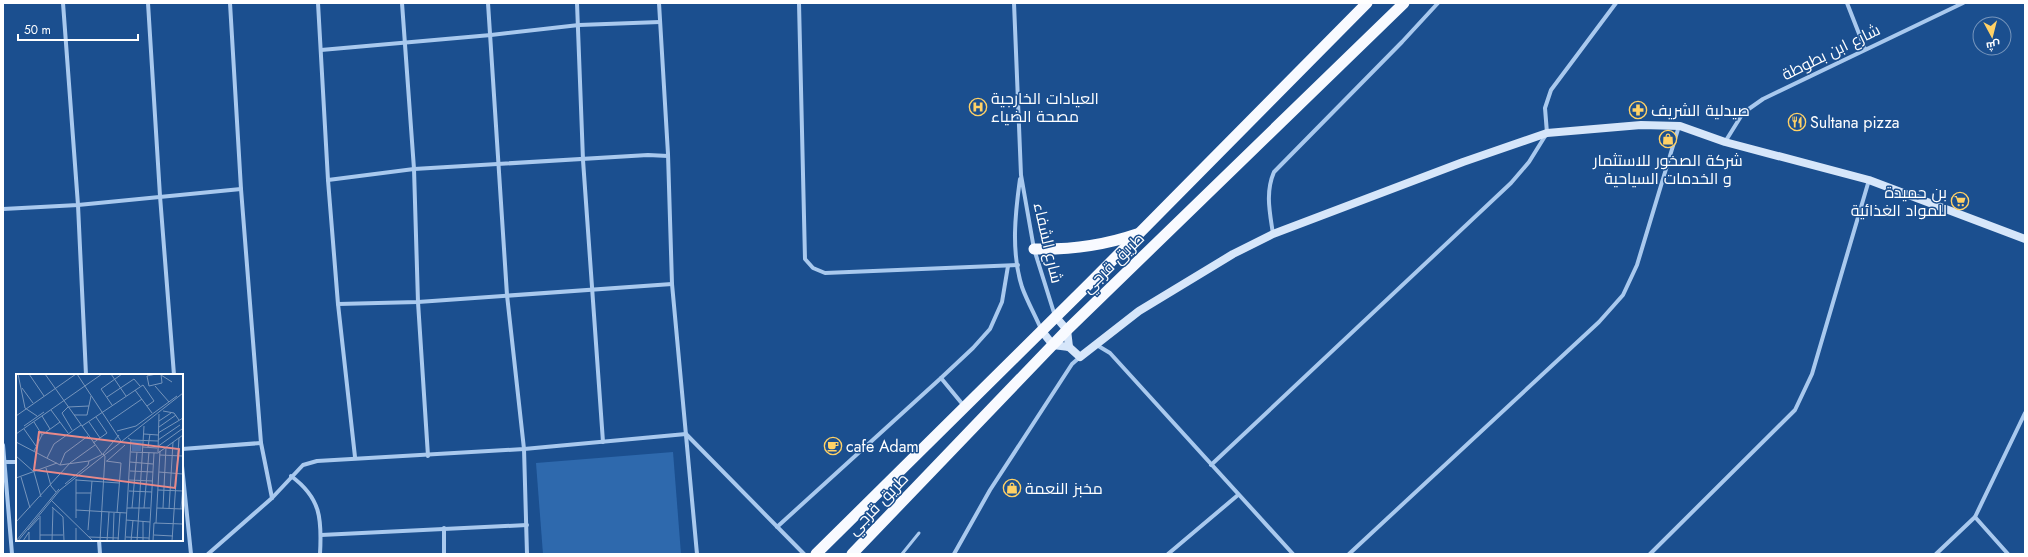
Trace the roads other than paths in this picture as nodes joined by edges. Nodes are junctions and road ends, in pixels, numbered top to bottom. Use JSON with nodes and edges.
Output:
{"nodes":[{"id":1,"x":63,"y":3,"type":"edge"},
{"id":2,"x":148,"y":3,"type":"edge"},
{"id":3,"x":230,"y":3,"type":"edge"},
{"id":4,"x":318,"y":3,"type":"edge"},
{"id":5,"x":402,"y":3,"type":"edge"},
{"id":6,"x":488,"y":3,"type":"edge"},
{"id":7,"x":577,"y":3,"type":"edge"},
{"id":8,"x":659,"y":3,"type":"edge"},
{"id":9,"x":799,"y":3,"type":"edge"},
{"id":10,"x":1014,"y":3,"type":"edge"},
{"id":11,"x":1367,"y":3,"type":"edge"},
{"id":12,"x":1404,"y":3,"type":"edge"},
{"id":13,"x":1438,"y":3,"type":"edge"},
{"id":14,"x":1616,"y":3,"type":"edge"},
{"id":15,"x":1846,"y":3,"type":"edge"},
{"id":16,"x":1963,"y":3,"type":"edge"},
{"id":17,"x":660,"y":22,"type":"junction"},
{"id":18,"x":579,"y":25,"type":"junction"},
{"id":19,"x":491,"y":35,"type":"junction"},
{"id":20,"x":406,"y":42,"type":"junction"},
{"id":21,"x":1865,"y":49,"type":"junction"},
{"id":22,"x":321,"y":50,"type":"junction"},
{"id":23,"x":1680,"y":126,"type":"junction"},
{"id":24,"x":1547,"y":133,"type":"junction"},
{"id":25,"x":1725,"y":142,"type":"junction"},
{"id":26,"x":668,"y":156,"type":"junction"},
{"id":27,"x":583,"y":160,"type":"junction"},
{"id":28,"x":498,"y":163,"type":"junction"},
{"id":29,"x":414,"y":169,"type":"junction"},
{"id":30,"x":1021,"y":175,"type":"junction"},
{"id":31,"x":328,"y":180,"type":"junction"},
{"id":32,"x":1869,"y":180,"type":"junction"},
{"id":33,"x":241,"y":189,"type":"junction"},
{"id":34,"x":160,"y":196,"type":"junction"},
{"id":35,"x":78,"y":205,"type":"junction"},
{"id":36,"x":3,"y":209,"type":"edge"},
{"id":37,"x":1139,"y":233,"type":"junction"},
{"id":38,"x":1273,"y":234,"type":"junction"},
{"id":39,"x":2025,"y":239,"type":"edge"},
{"id":40,"x":1034,"y":249,"type":"junction"},
{"id":41,"x":1018,"y":265,"type":"junction"},
{"id":42,"x":1008,"y":266,"type":"junction"},
{"id":43,"x":672,"y":284,"type":"junction"},
{"id":44,"x":591,"y":290,"type":"junction"},
{"id":45,"x":507,"y":295,"type":"junction"},
{"id":46,"x":418,"y":302,"type":"junction"},
{"id":47,"x":338,"y":304,"type":"junction"},
{"id":48,"x":1055,"y":316,"type":"junction"},
{"id":49,"x":1041,"y":330,"type":"junction"},
{"id":50,"x":1067,"y":330,"type":"junction"},
{"id":51,"x":1095,"y":344,"type":"junction"},
{"id":52,"x":1053,"y":345,"type":"junction"},
{"id":53,"x":1069,"y":347,"type":"junction"},
{"id":54,"x":1080,"y":357,"type":"junction"},
{"id":55,"x":86,"y":374,"type":"edge"},
{"id":56,"x":174,"y":374,"type":"edge"},
{"id":57,"x":941,"y":378,"type":"junction"},
{"id":58,"x":965,"y":406,"type":"junction"},
{"id":59,"x":2025,"y":413,"type":"edge"},
{"id":60,"x":686,"y":434,"type":"junction"},
{"id":61,"x":261,"y":442,"type":"junction"},
{"id":62,"x":602,"y":442,"type":"junction"},
{"id":63,"x":3,"y":444,"type":"edge"},
{"id":64,"x":183,"y":449,"type":"edge"},
{"id":65,"x":524,"y":449,"type":"junction"},
{"id":66,"x":428,"y":456,"type":"junction"},
{"id":67,"x":354,"y":457,"type":"junction"},
{"id":68,"x":4,"y":462,"type":"edge"},
{"id":69,"x":16,"y":462,"type":"edge"},
{"id":70,"x":1211,"y":465,"type":"junction"},
{"id":71,"x":183,"y":476,"type":"edge"},
{"id":72,"x":291,"y":476,"type":"junction"},
{"id":73,"x":1238,"y":494,"type":"junction"},
{"id":74,"x":272,"y":498,"type":"junction"},
{"id":75,"x":1975,"y":517,"type":"junction"},
{"id":76,"x":527,"y":525,"type":"junction"},
{"id":77,"x":777,"y":527,"type":"junction"},
{"id":78,"x":444,"y":528,"type":"junction"},
{"id":79,"x":919,"y":533,"type":"dead end"},
{"id":80,"x":321,"y":535,"type":"junction"},
{"id":81,"x":98,"y":541,"type":"edge"},
{"id":82,"x":12,"y":554,"type":"edge"},
{"id":83,"x":100,"y":554,"type":"edge"},
{"id":84,"x":191,"y":554,"type":"edge"},
{"id":85,"x":208,"y":554,"type":"edge"},
{"id":86,"x":320,"y":554,"type":"edge"},
{"id":87,"x":444,"y":554,"type":"edge"},
{"id":88,"x":528,"y":554,"type":"edge"},
{"id":89,"x":697,"y":554,"type":"edge"},
{"id":90,"x":804,"y":554,"type":"edge"},
{"id":91,"x":816,"y":554,"type":"edge"},
{"id":92,"x":852,"y":554,"type":"edge"},
{"id":93,"x":902,"y":554,"type":"edge"},
{"id":94,"x":954,"y":554,"type":"edge"},
{"id":95,"x":1168,"y":554,"type":"edge"},
{"id":96,"x":1293,"y":554,"type":"edge"},
{"id":97,"x":1349,"y":554,"type":"edge"},
{"id":98,"x":1650,"y":554,"type":"edge"},
{"id":99,"x":1936,"y":554,"type":"edge"},
{"id":100,"x":2008,"y":554,"type":"edge"}],
"edges":[{"from":1,"to":35,"type":"street"},
{"from":2,"to":34,"type":"street"},
{"from":3,"to":33,"type":"street"},
{"from":4,"to":22,"type":"street"},
{"from":5,"to":20,"type":"street"},
{"from":6,"to":19,"type":"street"},
{"from":7,"to":18,"type":"street"},
{"from":8,"to":17,"type":"street"},
{"from":9,"to":42,"type":"street"},
{"from":10,"to":30,"type":"street","name":"شارع الشفاء"},
{"from":11,"to":37,"type":"highway","name":"طريق قرجي"},
{"from":12,"to":50,"type":"highway","name":"طريق قرجي"},
{"from":13,"to":38,"type":"street"},
{"from":14,"to":24,"type":"street"},
{"from":15,"to":21,"type":"street"},
{"from":16,"to":21,"type":"street","name":"شارع ابن بطوطة"},
{"from":17,"to":18,"type":"street"},
{"from":17,"to":26,"type":"street"},
{"from":18,"to":19,"type":"street"},
{"from":18,"to":27,"type":"street"},
{"from":19,"to":20,"type":"street"},
{"from":19,"to":28,"type":"street"},
{"from":20,"to":22,"type":"street"},
{"from":20,"to":29,"type":"street"},
{"from":21,"to":25,"type":"street","name":"شارع ابن بطوطة"},
{"from":22,"to":31,"type":"street"},
{"from":23,"to":24,"type":"main road"},
{"from":23,"to":25,"type":"main road"},
{"from":23,"to":97,"type":"street"},
{"from":24,"to":38,"type":"main road"},
{"from":24,"to":70,"type":"street"},
{"from":25,"to":32,"type":"main road"},
{"from":26,"to":27,"type":"street"},
{"from":26,"to":43,"type":"street"},
{"from":27,"to":28,"type":"street"},
{"from":27,"to":44,"type":"street"},
{"from":28,"to":29,"type":"street"},
{"from":28,"to":45,"type":"street"},
{"from":29,"to":31,"type":"street"},
{"from":29,"to":46,"type":"street"},
{"from":30,"to":40,"type":"street","name":"شارع الشفاء"},
{"from":30,"to":41,"type":"street","name":"شارع الشفاء"},
{"from":31,"to":47,"type":"street"},
{"from":32,"to":39,"type":"main road"},
{"from":32,"to":98,"type":"street"},
{"from":33,"to":34,"type":"street"},
{"from":33,"to":61,"type":"street"},
{"from":34,"to":35,"type":"street"},
{"from":34,"to":56,"type":"street"},
{"from":35,"to":36,"type":"street"},
{"from":35,"to":55,"type":"street"},
{"from":37,"to":40,"type":"highway"},
{"from":37,"to":48,"type":"highway","name":"طريق قرجي"},
{"from":38,"to":51,"type":"main road"},
{"from":40,"to":48,"type":"street","name":"شارع الشفاء"},
{"from":41,"to":42,"type":"street"},
{"from":41,"to":49,"type":"street","name":"شارع الشفاء"},
{"from":42,"to":57,"type":"street"},
{"from":43,"to":44,"type":"street"},
{"from":43,"to":60,"type":"street"},
{"from":44,"to":45,"type":"street"},
{"from":44,"to":62,"type":"street"},
{"from":45,"to":46,"type":"street"},
{"from":45,"to":65,"type":"street"},
{"from":46,"to":47,"type":"street"},
{"from":46,"to":66,"type":"street"},
{"from":47,"to":67,"type":"street"},
{"from":48,"to":49,"type":"highway","name":"طريق قرجي"},
{"from":48,"to":50,"type":"main road"},
{"from":49,"to":52,"type":"main road"},
{"from":49,"to":58,"type":"highway","name":"طريق قرجي"},
{"from":50,"to":52,"type":"highway","name":"طريق قرجي"},
{"from":50,"to":53,"type":"main road"},
{"from":51,"to":54,"type":"main road"},
{"from":51,"to":70,"type":"street"},
{"from":52,"to":53,"type":"main road"},
{"from":52,"to":92,"type":"highway","name":"طريق قرجي"},
{"from":53,"to":54,"type":"main road"},
{"from":54,"to":94,"type":"street"},
{"from":57,"to":58,"type":"street"},
{"from":57,"to":77,"type":"street"},
{"from":58,"to":91,"type":"highway","name":"طريق قرجي"},
{"from":59,"to":75,"type":"street"},
{"from":60,"to":62,"type":"street"},
{"from":60,"to":77,"type":"street"},
{"from":60,"to":89,"type":"street"},
{"from":61,"to":64,"type":"street"},
{"from":61,"to":74,"type":"street"},
{"from":62,"to":65,"type":"street"},
{"from":63,"to":68,"type":"street"},
{"from":65,"to":66,"type":"street"},
{"from":65,"to":76,"type":"street"},
{"from":66,"to":67,"type":"street"},
{"from":67,"to":72,"type":"street"},
{"from":68,"to":69,"type":"street"},
{"from":68,"to":82,"type":"street"},
{"from":70,"to":73,"type":"street"},
{"from":71,"to":84,"type":"street"},
{"from":72,"to":74,"type":"street"},
{"from":72,"to":80,"type":"street"},
{"from":73,"to":95,"type":"street"},
{"from":73,"to":96,"type":"street"},
{"from":74,"to":85,"type":"street"},
{"from":75,"to":99,"type":"street"},
{"from":75,"to":100,"type":"street"},
{"from":76,"to":78,"type":"street"},
{"from":76,"to":88,"type":"street"},
{"from":77,"to":90,"type":"street"},
{"from":78,"to":80,"type":"street"},
{"from":78,"to":87,"type":"street"},
{"from":79,"to":93,"type":"lane"},
{"from":80,"to":86,"type":"street"},
{"from":81,"to":83,"type":"street"}]}
